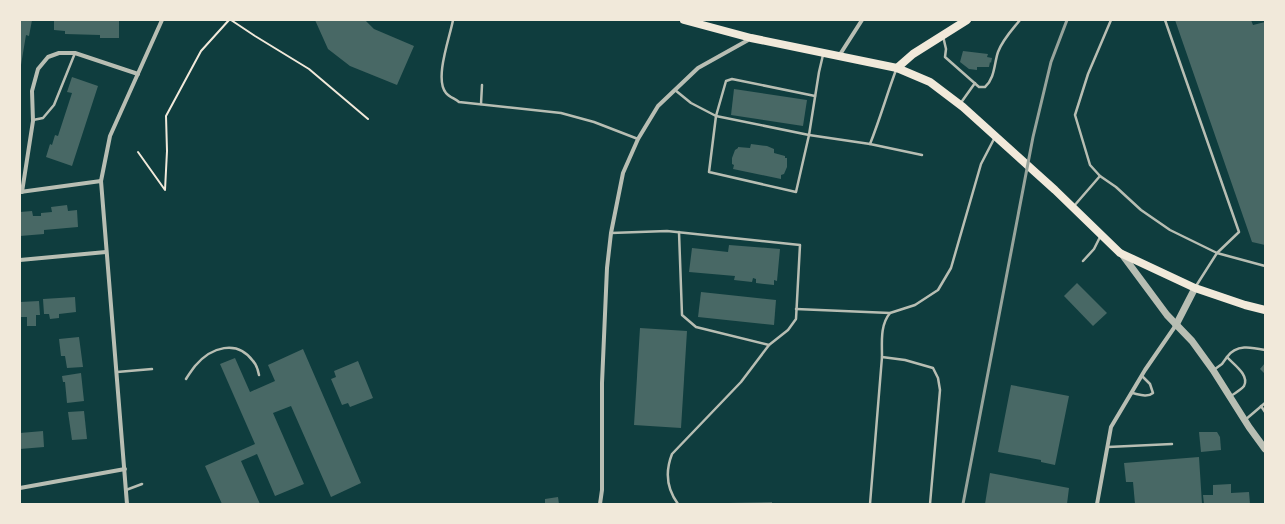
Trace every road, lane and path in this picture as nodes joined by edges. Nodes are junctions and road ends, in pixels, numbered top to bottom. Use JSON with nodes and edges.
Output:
{"nodes":[{"id":1,"x":162,"y":20,"type":"edge"},
{"id":2,"x":230,"y":20,"type":"edge"},
{"id":3,"x":453,"y":20,"type":"edge"},
{"id":4,"x":684,"y":20,"type":"edge"},
{"id":5,"x":862,"y":20,"type":"edge"},
{"id":6,"x":967,"y":20,"type":"edge"},
{"id":7,"x":1020,"y":20,"type":"edge"},
{"id":8,"x":1111,"y":20,"type":"edge"},
{"id":9,"x":1165,"y":20,"type":"edge"},
{"id":10,"x":943,"y":35,"type":"junction"},
{"id":11,"x":751,"y":38,"type":"junction"},
{"id":12,"x":823,"y":52,"type":"junction"},
{"id":13,"x":75,"y":53,"type":"junction"},
{"id":14,"x":839,"y":56,"type":"junction"},
{"id":15,"x":897,"y":68,"type":"junction"},
{"id":16,"x":138,"y":74,"type":"junction"},
{"id":17,"x":975,"y":84,"type":"junction"},
{"id":18,"x":482,"y":85,"type":"dead end"},
{"id":19,"x":675,"y":90,"type":"junction"},
{"id":20,"x":815,"y":96,"type":"junction"},
{"id":21,"x":481,"y":104,"type":"junction"},
{"id":22,"x":960,"y":104,"type":"junction"},
{"id":23,"x":716,"y":116,"type":"junction"},
{"id":24,"x":368,"y":119,"type":"dead end"},
{"id":25,"x":33,"y":121,"type":"junction"},
{"id":26,"x":809,"y":135,"type":"junction"},
{"id":27,"x":995,"y":136,"type":"junction"},
{"id":28,"x":638,"y":139,"type":"junction"},
{"id":29,"x":870,"y":144,"type":"junction"},
{"id":30,"x":138,"y":152,"type":"dead end"},
{"id":31,"x":922,"y":155,"type":"dead end"},
{"id":32,"x":1100,"y":176,"type":"junction"},
{"id":33,"x":101,"y":181,"type":"junction"},
{"id":34,"x":21,"y":192,"type":"edge"},
{"id":35,"x":1073,"y":208,"type":"junction"},
{"id":36,"x":679,"y":232,"type":"junction"},
{"id":37,"x":611,"y":233,"type":"junction"},
{"id":38,"x":1102,"y":236,"type":"junction"},
{"id":39,"x":106,"y":252,"type":"junction"},
{"id":40,"x":1120,"y":253,"type":"junction"},
{"id":41,"x":1217,"y":253,"type":"junction"},
{"id":42,"x":20,"y":260,"type":"edge"},
{"id":43,"x":1082,"y":261,"type":"dead end"},
{"id":44,"x":1265,"y":266,"type":"edge"},
{"id":45,"x":1195,"y":288,"type":"junction"},
{"id":46,"x":796,"y":310,"type":"junction"},
{"id":47,"x":1265,"y":310,"type":"edge"},
{"id":48,"x":890,"y":313,"type":"junction"},
{"id":49,"x":1176,"y":325,"type":"junction"},
{"id":50,"x":769,"y":345,"type":"junction"},
{"id":51,"x":1265,"y":350,"type":"edge"},
{"id":52,"x":882,"y":357,"type":"junction"},
{"id":53,"x":1226,"y":357,"type":"junction"},
{"id":54,"x":152,"y":369,"type":"dead end"},
{"id":55,"x":1213,"y":370,"type":"junction"},
{"id":56,"x":117,"y":372,"type":"junction"},
{"id":57,"x":259,"y":375,"type":"dead end"},
{"id":58,"x":1142,"y":376,"type":"junction"},
{"id":59,"x":186,"y":379,"type":"dead end"},
{"id":60,"x":1132,"y":393,"type":"junction"},
{"id":61,"x":1230,"y":397,"type":"junction"},
{"id":62,"x":1265,"y":403,"type":"edge"},
{"id":63,"x":1261,"y":406,"type":"junction"},
{"id":64,"x":1265,"y":412,"type":"edge"},
{"id":65,"x":1244,"y":420,"type":"junction"},
{"id":66,"x":1172,"y":444,"type":"dead end"},
{"id":67,"x":1107,"y":447,"type":"junction"},
{"id":68,"x":1265,"y":449,"type":"edge"},
{"id":69,"x":125,"y":469,"type":"junction"},
{"id":70,"x":142,"y":484,"type":"dead end"},
{"id":71,"x":20,"y":488,"type":"edge"},
{"id":72,"x":126,"y":490,"type":"junction"},
{"id":73,"x":127,"y":504,"type":"edge"},
{"id":74,"x":600,"y":504,"type":"edge"},
{"id":75,"x":678,"y":504,"type":"edge"},
{"id":76,"x":870,"y":504,"type":"edge"},
{"id":77,"x":930,"y":504,"type":"edge"},
{"id":78,"x":1097,"y":504,"type":"edge"}],
"edges":[{"from":1,"to":16,"type":"street"},
{"from":2,"to":24,"type":"path"},
{"from":2,"to":30,"type":"path"},
{"from":3,"to":21,"type":"lane"},
{"from":4,"to":11,"type":"main road"},
{"from":5,"to":14,"type":"street"},
{"from":6,"to":10,"type":"main road"},
{"from":7,"to":17,"type":"lane"},
{"from":8,"to":32,"type":"lane"},
{"from":9,"to":41,"type":"lane"},
{"from":10,"to":15,"type":"main road"},
{"from":10,"to":17,"type":"lane"},
{"from":11,"to":12,"type":"main road"},
{"from":11,"to":19,"type":"street"},
{"from":12,"to":14,"type":"main road"},
{"from":12,"to":20,"type":"lane"},
{"from":13,"to":16,"type":"street"},
{"from":13,"to":25,"type":"lane"},
{"from":13,"to":25,"type":"street"},
{"from":14,"to":15,"type":"main road"},
{"from":15,"to":22,"type":"main road"},
{"from":15,"to":29,"type":"lane"},
{"from":16,"to":33,"type":"street"},
{"from":17,"to":22,"type":"lane"},
{"from":18,"to":21,"type":"lane"},
{"from":19,"to":23,"type":"lane"},
{"from":19,"to":28,"type":"street"},
{"from":20,"to":23,"type":"lane"},
{"from":20,"to":26,"type":"lane"},
{"from":21,"to":28,"type":"lane"},
{"from":22,"to":27,"type":"main road"},
{"from":23,"to":26,"type":"lane"},
{"from":23,"to":26,"type":"lane"},
{"from":25,"to":34,"type":"street"},
{"from":26,"to":29,"type":"lane"},
{"from":27,"to":35,"type":"main road"},
{"from":27,"to":48,"type":"lane"},
{"from":28,"to":37,"type":"street"},
{"from":29,"to":31,"type":"lane"},
{"from":32,"to":35,"type":"lane"},
{"from":32,"to":41,"type":"lane"},
{"from":33,"to":34,"type":"street"},
{"from":33,"to":39,"type":"street"},
{"from":35,"to":38,"type":"main road"},
{"from":36,"to":37,"type":"lane"},
{"from":36,"to":46,"type":"lane"},
{"from":36,"to":50,"type":"lane"},
{"from":37,"to":74,"type":"street"},
{"from":38,"to":40,"type":"main road"},
{"from":38,"to":43,"type":"lane"},
{"from":39,"to":42,"type":"street"},
{"from":39,"to":56,"type":"street"},
{"from":40,"to":45,"type":"main road"},
{"from":40,"to":49,"type":"street"},
{"from":41,"to":44,"type":"lane"},
{"from":41,"to":45,"type":"lane"},
{"from":45,"to":47,"type":"main road"},
{"from":45,"to":49,"type":"street"},
{"from":46,"to":48,"type":"lane"},
{"from":46,"to":50,"type":"lane"},
{"from":48,"to":52,"type":"lane"},
{"from":49,"to":55,"type":"street"},
{"from":49,"to":58,"type":"street"},
{"from":50,"to":75,"type":"lane"},
{"from":51,"to":53,"type":"lane"},
{"from":52,"to":76,"type":"lane"},
{"from":52,"to":77,"type":"lane"},
{"from":53,"to":55,"type":"lane"},
{"from":53,"to":61,"type":"lane"},
{"from":54,"to":56,"type":"lane"},
{"from":55,"to":61,"type":"street"},
{"from":56,"to":69,"type":"street"},
{"from":57,"to":59,"type":"lane"},
{"from":58,"to":60,"type":"street"},
{"from":58,"to":60,"type":"lane"},
{"from":60,"to":67,"type":"street"},
{"from":61,"to":65,"type":"street"},
{"from":62,"to":63,"type":"lane"},
{"from":63,"to":64,"type":"lane"},
{"from":63,"to":65,"type":"lane"},
{"from":65,"to":68,"type":"street"},
{"from":66,"to":67,"type":"lane"},
{"from":67,"to":78,"type":"street"},
{"from":69,"to":71,"type":"street"},
{"from":69,"to":72,"type":"street"},
{"from":70,"to":72,"type":"lane"},
{"from":72,"to":73,"type":"street"}]}
